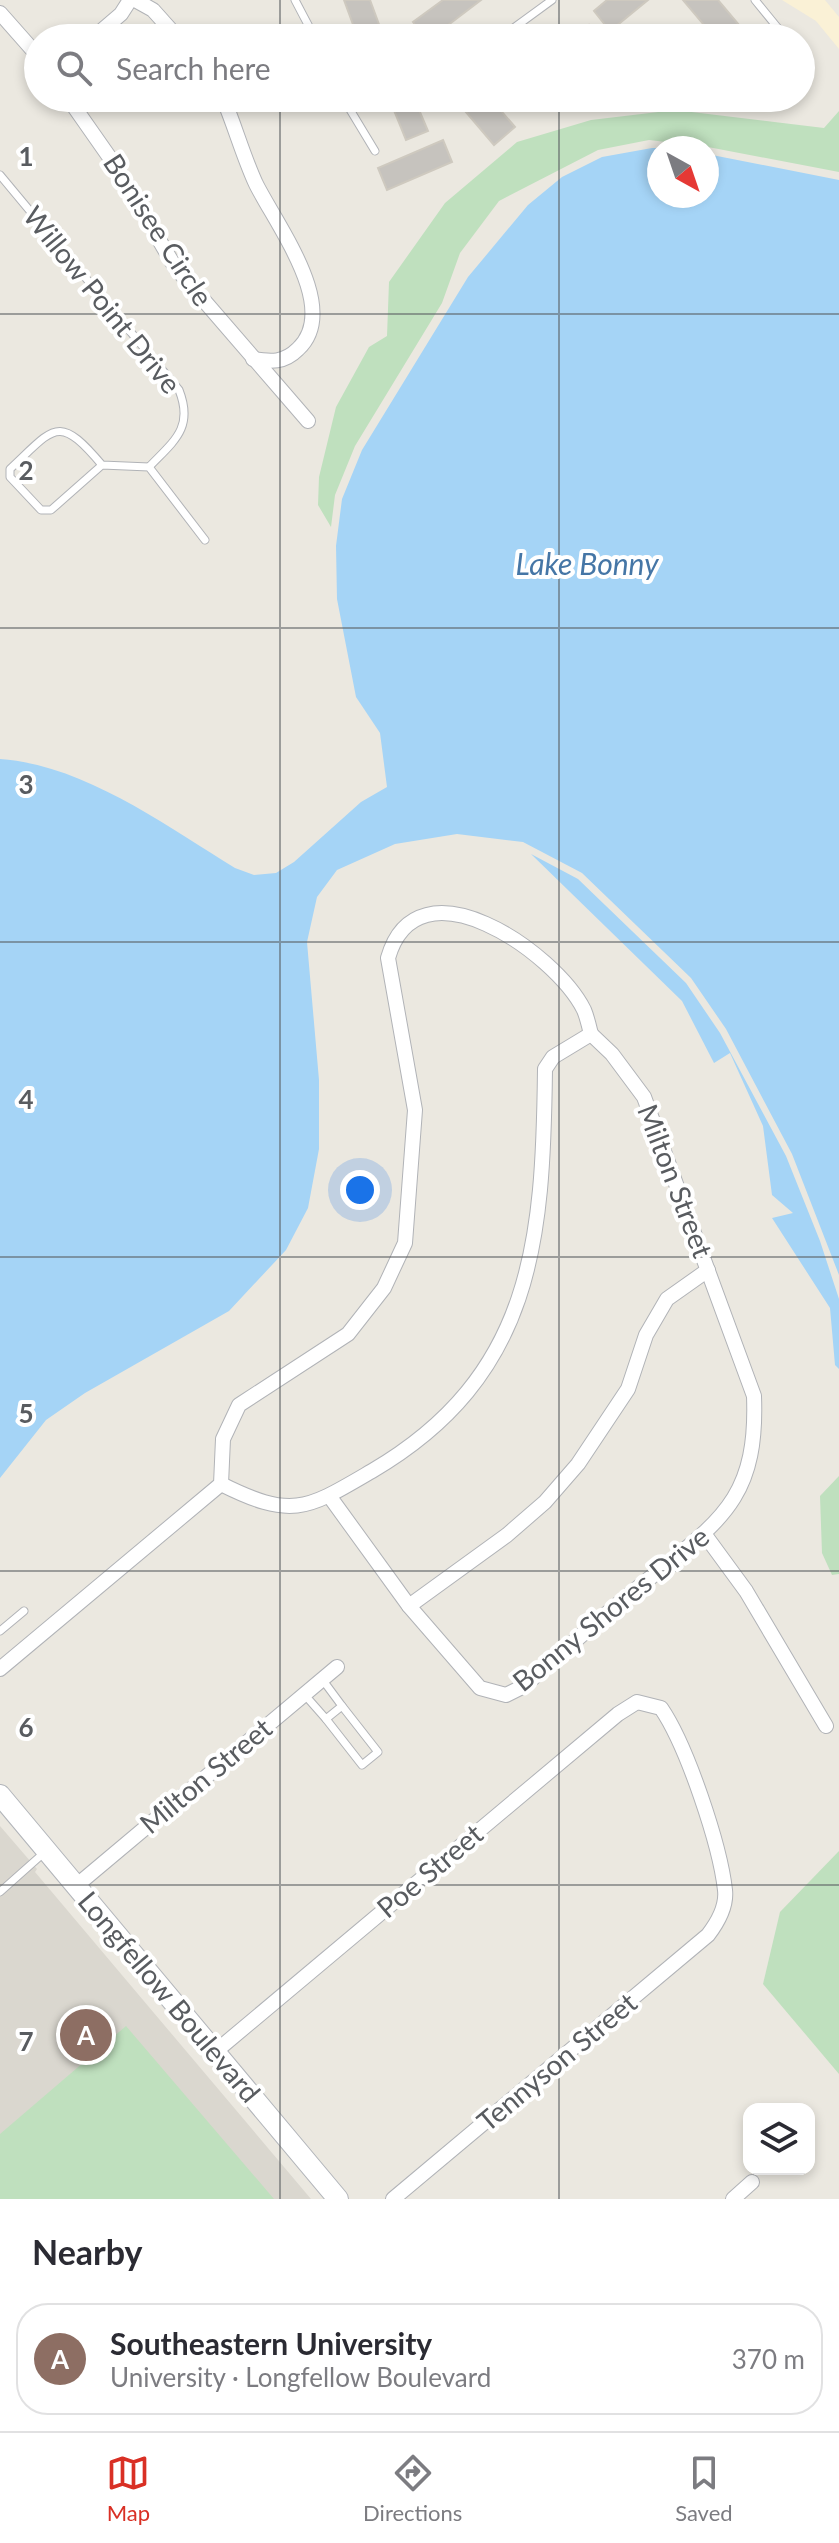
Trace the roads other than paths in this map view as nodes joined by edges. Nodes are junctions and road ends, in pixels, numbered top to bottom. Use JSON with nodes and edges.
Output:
{"nodes":[{"id":1,"x":132,"y":0,"type":"edge"},
{"id":2,"x":552,"y":0,"type":"edge"},
{"id":3,"x":755,"y":0,"type":"edge"},
{"id":4,"x":298,"y":1,"type":"edge"},
{"id":5,"x":0,"y":13,"type":"edge"},
{"id":6,"x":109,"y":24,"type":"edge"},
{"id":7,"x":166,"y":24,"type":"edge"},
{"id":8,"x":309,"y":24,"type":"edge"},
{"id":9,"x":519,"y":24,"type":"edge"},
{"id":10,"x":775,"y":24,"type":"edge"},
{"id":11,"x":24,"y":40,"type":"edge"},
{"id":12,"x":78,"y":112,"type":"edge"},
{"id":13,"x":228,"y":112,"type":"edge"},
{"id":14,"x":351,"y":112,"type":"edge"},
{"id":15,"x":375,"y":151,"type":"dead end"},
{"id":16,"x":0,"y":175,"type":"edge"},
{"id":17,"x":253,"y":359,"type":"junction"},
{"id":18,"x":308,"y":421,"type":"dead end"},
{"id":19,"x":102,"y":465,"type":"junction"},
{"id":20,"x":149,"y":467,"type":"junction"},
{"id":21,"x":205,"y":540,"type":"dead end"},
{"id":22,"x":591,"y":1034,"type":"junction"},
{"id":23,"x":708,"y":1270,"type":"junction"},
{"id":24,"x":221,"y":1484,"type":"junction"},
{"id":25,"x":330,"y":1497,"type":"junction"},
{"id":26,"x":705,"y":1535,"type":"junction"},
{"id":27,"x":409,"y":1606,"type":"junction"},
{"id":28,"x":24,"y":1611,"type":"dead end"},
{"id":29,"x":0,"y":1631,"type":"edge"},
{"id":30,"x":337,"y":1667,"type":"dead end"},
{"id":31,"x":0,"y":1669,"type":"edge"},
{"id":32,"x":322,"y":1679,"type":"junction"},
{"id":33,"x":304,"y":1694,"type":"junction"},
{"id":34,"x":652,"y":1704,"type":"joint"},
{"id":35,"x":342,"y":1706,"type":"junction"},
{"id":36,"x":326,"y":1719,"type":"junction"},
{"id":37,"x":826,"y":1726,"type":"dead end"},
{"id":38,"x":0,"y":1795,"type":"edge"},
{"id":39,"x":46,"y":1851,"type":"junction"},
{"id":40,"x":76,"y":1886,"type":"junction"},
{"id":41,"x":0,"y":1892,"type":"edge"},
{"id":42,"x":215,"y":2052,"type":"junction"},
{"id":43,"x":752,"y":2182,"type":"dead end"},
{"id":44,"x":338,"y":2199,"type":"edge"},
{"id":45,"x":393,"y":2199,"type":"edge"},
{"id":46,"x":733,"y":2199,"type":"edge"}],
"edges":[{"from":1,"to":6,"type":"street"},
{"from":1,"to":7,"type":"street"},
{"from":2,"to":9,"type":"lane"},
{"from":3,"to":10,"type":"lane"},
{"from":4,"to":8,"type":"lane"},
{"from":5,"to":11,"type":"street"},
{"from":12,"to":17,"type":"street","name":"Bonisee Circle"},
{"from":13,"to":17,"type":"street"},
{"from":14,"to":15,"type":"lane"},
{"from":16,"to":20,"type":"lane","name":"Willow Point Drive"},
{"from":17,"to":18,"type":"street","name":"Bonisee Circle"},
{"from":19,"to":19,"type":"lane"},
{"from":19,"to":20,"type":"lane"},
{"from":20,"to":21,"type":"lane"},
{"from":22,"to":23,"type":"street","name":"Milton Street"},
{"from":22,"to":24,"type":"street"},
{"from":22,"to":25,"type":"street"},
{"from":23,"to":26,"type":"street","name":"Bonny Shores Drive"},
{"from":23,"to":27,"type":"street","name":"Milton Street"},
{"from":24,"to":25,"type":"street"},
{"from":24,"to":31,"type":"street"},
{"from":25,"to":27,"type":"street","name":"Bonny Shores Drive"},
{"from":26,"to":27,"type":"street","name":"Bonny Shores Drive"},
{"from":26,"to":37,"type":"street"},
{"from":28,"to":29,"type":"lane"},
{"from":30,"to":32,"type":"street","name":"Milton Street"},
{"from":32,"to":33,"type":"street","name":"Milton Street"},
{"from":32,"to":35,"type":"lane"},
{"from":33,"to":36,"type":"lane"},
{"from":33,"to":40,"type":"street","name":"Milton Street"},
{"from":34,"to":42,"type":"street","name":"Poe Street"},
{"from":34,"to":45,"type":"street","name":"Tennyson Street"},
{"from":35,"to":36,"type":"lane"},
{"from":35,"to":36,"type":"lane"},
{"from":38,"to":39,"type":"street","name":"Longfellow Boulevard"},
{"from":39,"to":40,"type":"street","name":"Longfellow Boulevard"},
{"from":39,"to":41,"type":"lane"},
{"from":40,"to":42,"type":"street","name":"Longfellow Boulevard"},
{"from":42,"to":44,"type":"street","name":"Longfellow Boulevard"},
{"from":43,"to":46,"type":"street"}]}
